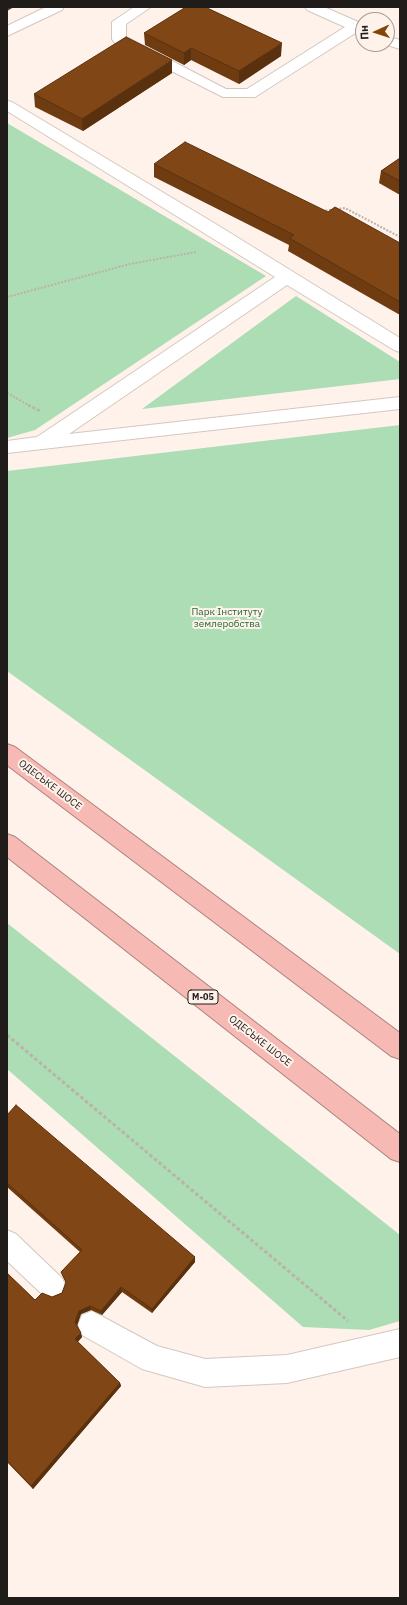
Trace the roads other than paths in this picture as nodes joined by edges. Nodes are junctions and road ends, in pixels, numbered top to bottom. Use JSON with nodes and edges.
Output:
{"nodes":[{"id":1,"x":57,"y":7,"type":"edge"},
{"id":2,"x":144,"y":7,"type":"edge"},
{"id":3,"x":312,"y":7,"type":"edge"},
{"id":4,"x":355,"y":26,"type":"edge"},
{"id":5,"x":355,"y":31,"type":"edge"},
{"id":6,"x":7,"y":32,"type":"edge"},
{"id":7,"x":7,"y":105,"type":"edge"},
{"id":8,"x":287,"y":277,"type":"junction"},
{"id":9,"x":400,"y":346,"type":"edge"},
{"id":10,"x":400,"y":403,"type":"edge"},
{"id":11,"x":42,"y":443,"type":"junction"},
{"id":12,"x":7,"y":447,"type":"edge"},
{"id":13,"x":7,"y":753,"type":"edge"},
{"id":14,"x":7,"y":844,"type":"edge"},
{"id":15,"x":400,"y":1048,"type":"edge"},
{"id":16,"x":400,"y":1150,"type":"edge"},
{"id":17,"x":7,"y":1243,"type":"edge"},
{"id":18,"x":53,"y":1287,"type":"dead end"},
{"id":19,"x":92,"y":1325,"type":"dead end"},
{"id":20,"x":400,"y":1343,"type":"edge"}],
"edges":[{"from":1,"to":6,"type":"lane"},
{"from":2,"to":5,"type":"lane"},
{"from":3,"to":4,"type":"lane"},
{"from":7,"to":8,"type":"lane"},
{"from":8,"to":9,"type":"lane"},
{"from":8,"to":11,"type":"lane"},
{"from":10,"to":11,"type":"lane"},
{"from":11,"to":12,"type":"lane"},
{"from":13,"to":15,"type":"highway","name":"ОДЕСЬКЕ ШОСЕ"},
{"from":14,"to":16,"type":"highway","name":"ОДЕСЬКЕ ШОСЕ","number":"М-05"},
{"from":17,"to":18,"type":"lane"},
{"from":19,"to":20,"type":"lane"}]}
